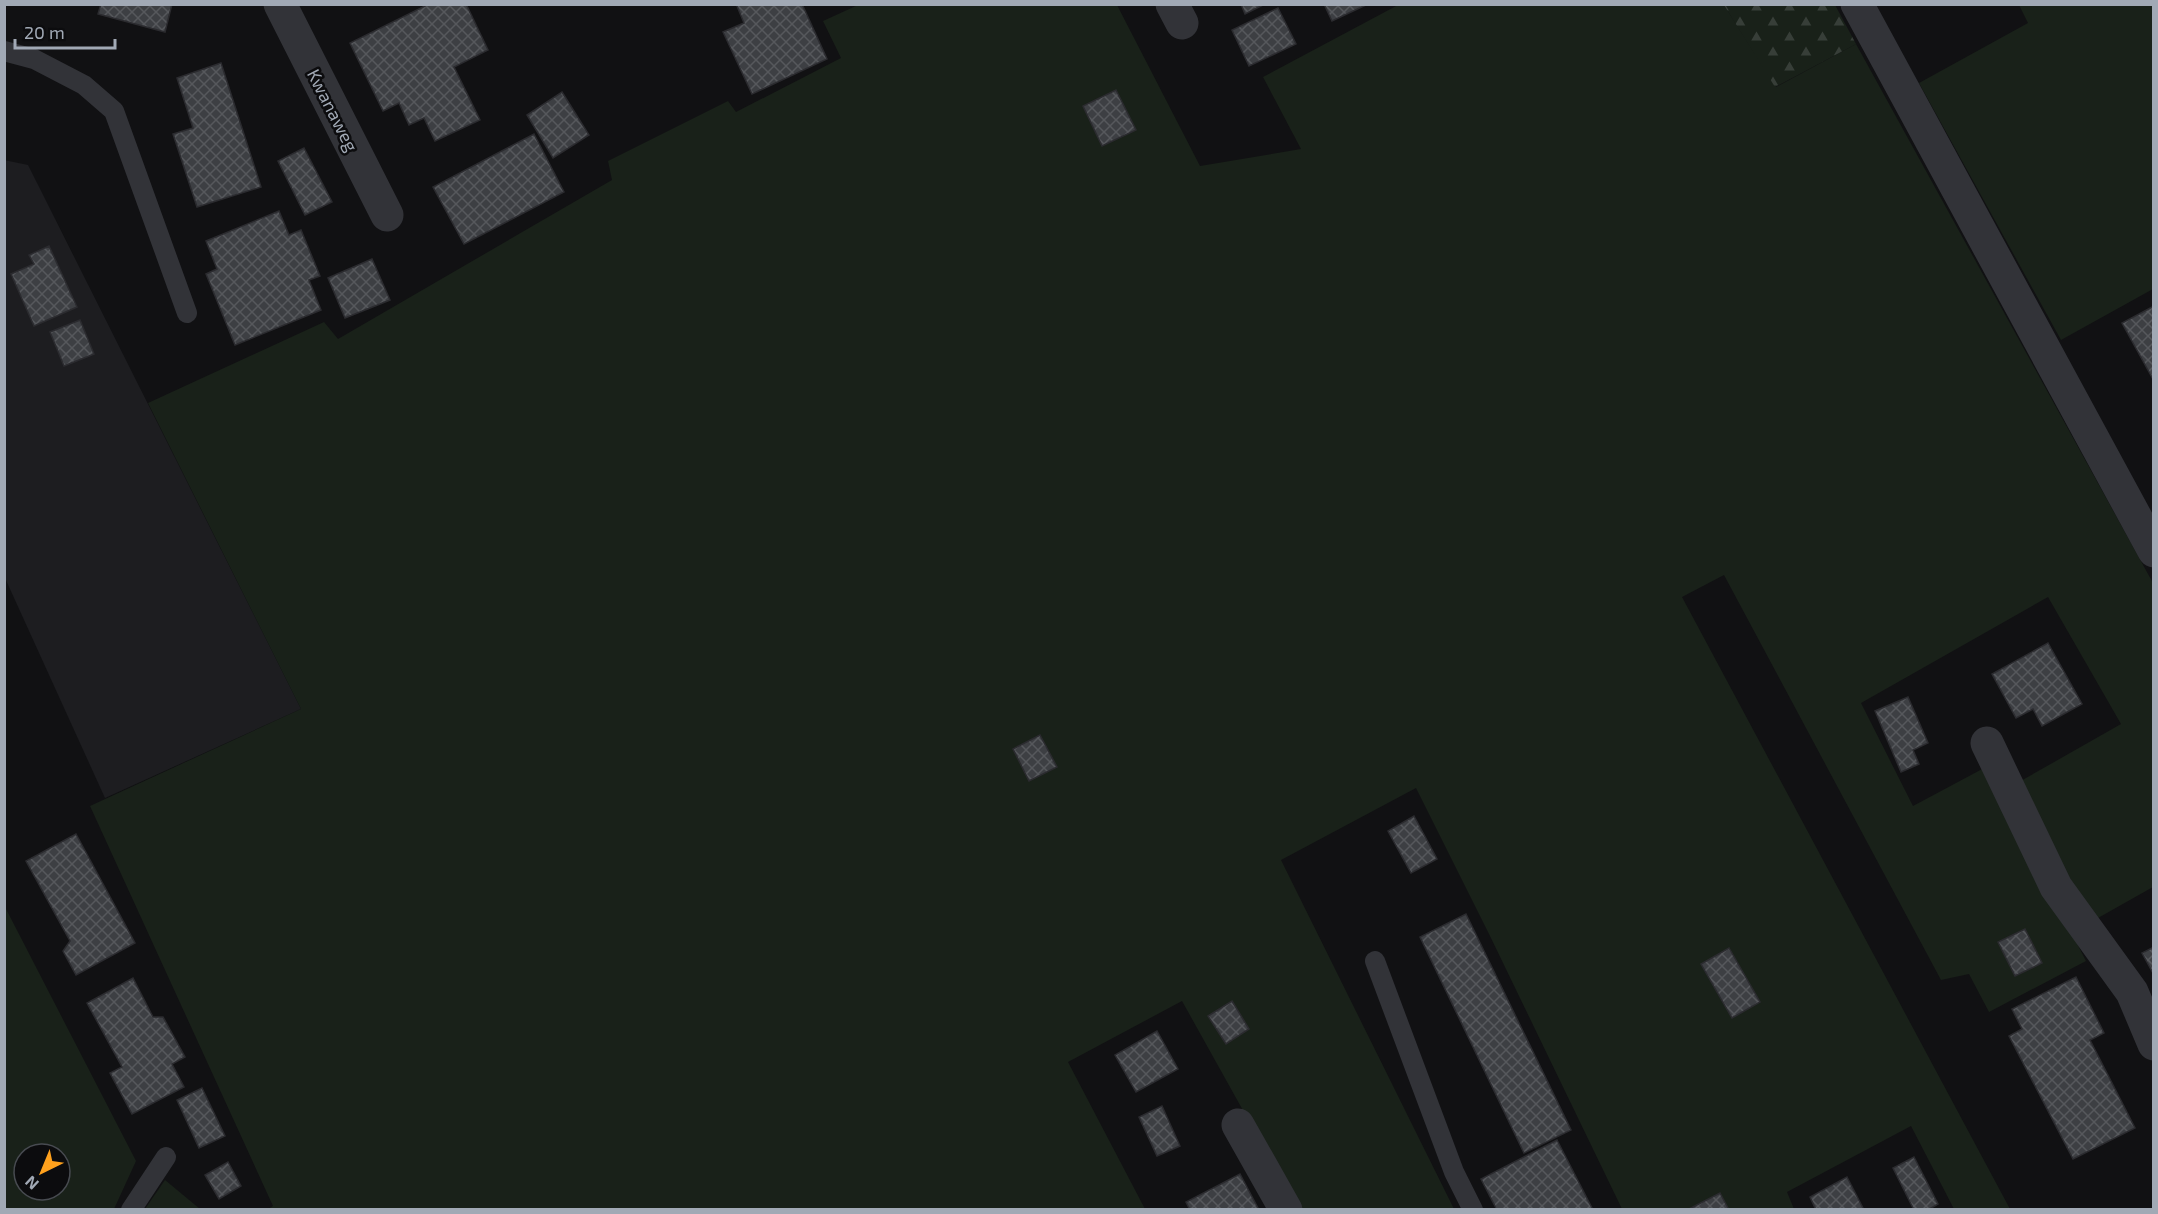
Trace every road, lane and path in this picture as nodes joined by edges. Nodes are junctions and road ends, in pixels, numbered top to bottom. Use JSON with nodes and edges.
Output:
{"nodes":[{"id":1,"x":280,"y":4,"type":"edge"},
{"id":2,"x":1857,"y":4,"type":"edge"},
{"id":3,"x":4,"y":51,"type":"edge"},
{"id":4,"x":387,"y":215,"type":"dead end"},
{"id":5,"x":187,"y":313,"type":"dead end"},
{"id":6,"x":2154,"y":551,"type":"edge"},
{"id":7,"x":1987,"y":743,"type":"dead end"},
{"id":8,"x":1375,"y":961,"type":"dead end"},
{"id":9,"x":2154,"y":1044,"type":"edge"},
{"id":10,"x":1238,"y":1125,"type":"dead end"},
{"id":11,"x":166,"y":1157,"type":"dead end"},
{"id":12,"x":131,"y":1209,"type":"edge"},
{"id":13,"x":1286,"y":1209,"type":"edge"},
{"id":14,"x":1473,"y":1209,"type":"edge"}],
"edges":[{"from":1,"to":4,"type":"street","name":"Kwanaweg"},
{"from":2,"to":6,"type":"street"},
{"from":3,"to":5,"type":"lane"},
{"from":7,"to":9,"type":"street"},
{"from":8,"to":14,"type":"lane"},
{"from":10,"to":13,"type":"street"},
{"from":11,"to":12,"type":"lane"}]}
